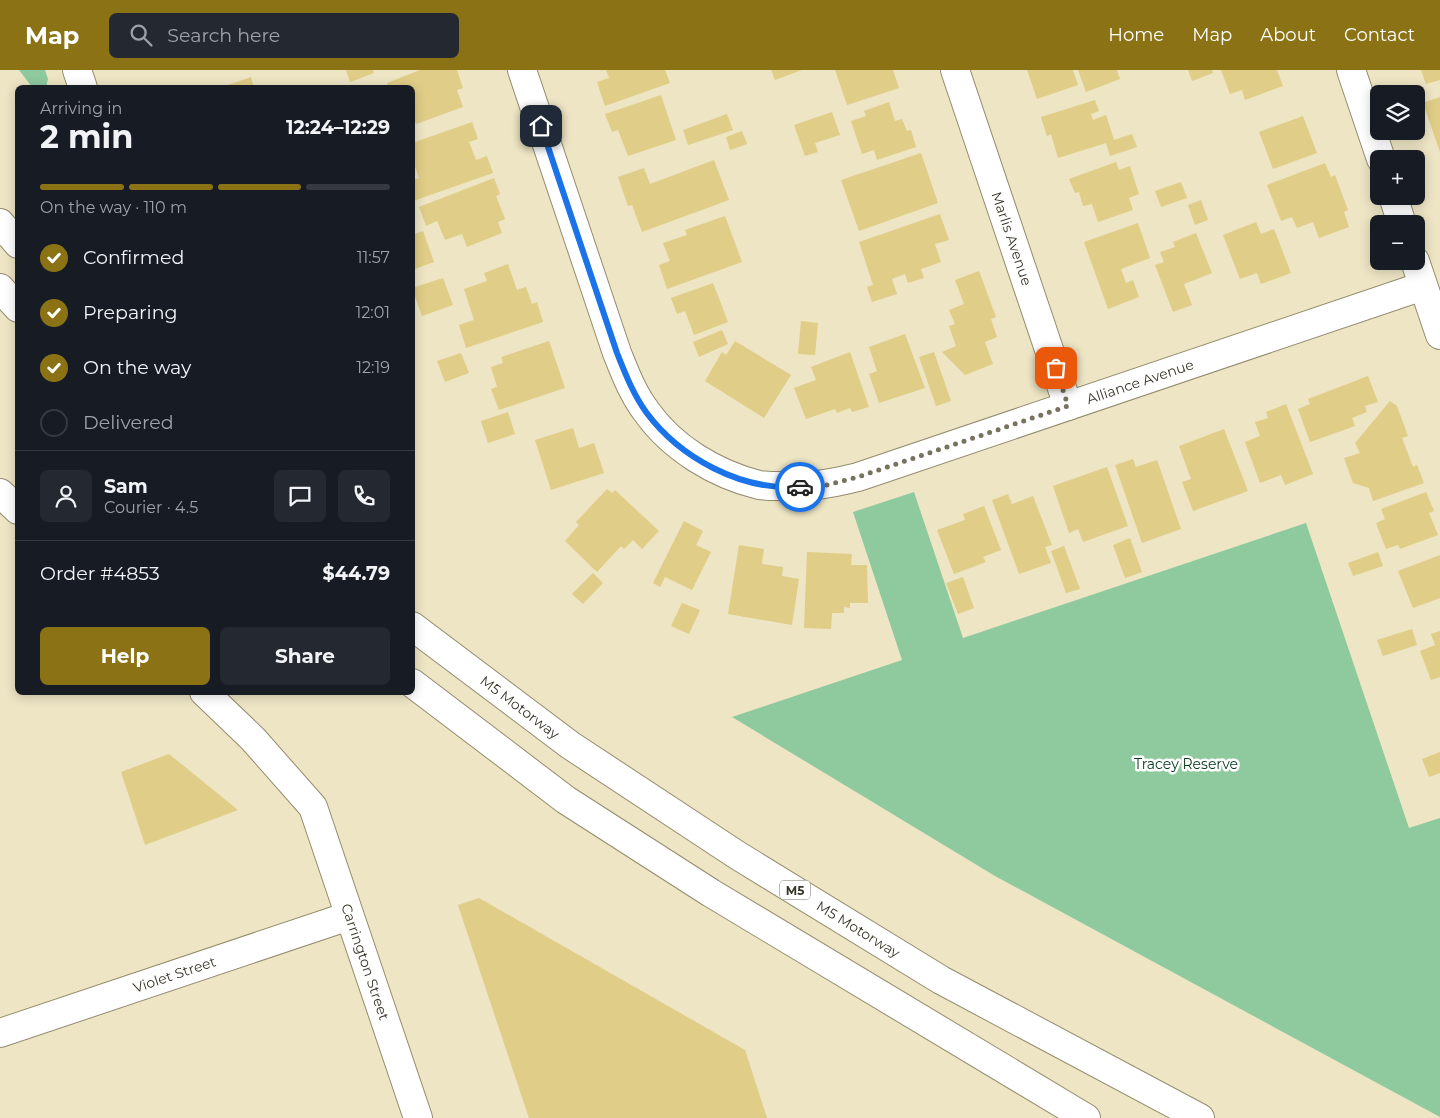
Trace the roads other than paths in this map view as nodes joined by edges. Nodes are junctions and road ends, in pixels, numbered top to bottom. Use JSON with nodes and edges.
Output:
{"nodes":[{"id":1,"x":77,"y":70,"type":"edge"},
{"id":2,"x":522,"y":70,"type":"edge"},
{"id":3,"x":955,"y":70,"type":"edge"},
{"id":4,"x":1351,"y":70,"type":"edge"},
{"id":5,"x":82,"y":85,"type":"edge"},
{"id":6,"x":1377,"y":150,"type":"edge"},
{"id":7,"x":0,"y":223,"type":"edge"},
{"id":8,"x":15,"y":240,"type":"edge"},
{"id":9,"x":1419,"y":274,"type":"edge"},
{"id":10,"x":0,"y":288,"type":"edge"},
{"id":11,"x":15,"y":305,"type":"edge"},
{"id":12,"x":1440,"y":335,"type":"edge"},
{"id":13,"x":1068,"y":406,"type":"junction"},
{"id":14,"x":0,"y":493,"type":"edge"},
{"id":15,"x":15,"y":507,"type":"edge"},
{"id":16,"x":415,"y":628,"type":"edge"},
{"id":17,"x":415,"y":685,"type":"edge"},
{"id":18,"x":207,"y":695,"type":"edge"},
{"id":19,"x":349,"y":916,"type":"junction"},
{"id":20,"x":0,"y":1033,"type":"edge"},
{"id":21,"x":418,"y":1118,"type":"edge"},
{"id":22,"x":1086,"y":1118,"type":"edge"},
{"id":23,"x":1200,"y":1118,"type":"edge"}],
"edges":[{"from":1,"to":5,"type":"main road"},
{"from":2,"to":13,"type":"main road","name":"Alliance Avenue"},
{"from":3,"to":13,"type":"main road","name":"Marlis Avenue"},
{"from":4,"to":6,"type":"main road"},
{"from":7,"to":8,"type":"main road"},
{"from":9,"to":12,"type":"main road"},
{"from":9,"to":13,"type":"main road","name":"Alliance Avenue"},
{"from":10,"to":11,"type":"main road"},
{"from":14,"to":15,"type":"main road"},
{"from":16,"to":23,"type":"main road","name":"M5 Motorway","number":"M5"},
{"from":17,"to":22,"type":"main road"},
{"from":18,"to":19,"type":"main road","name":"Carrington Street"},
{"from":19,"to":20,"type":"main road","name":"Violet Street"},
{"from":19,"to":21,"type":"main road","name":"Carrington Street"}]}
